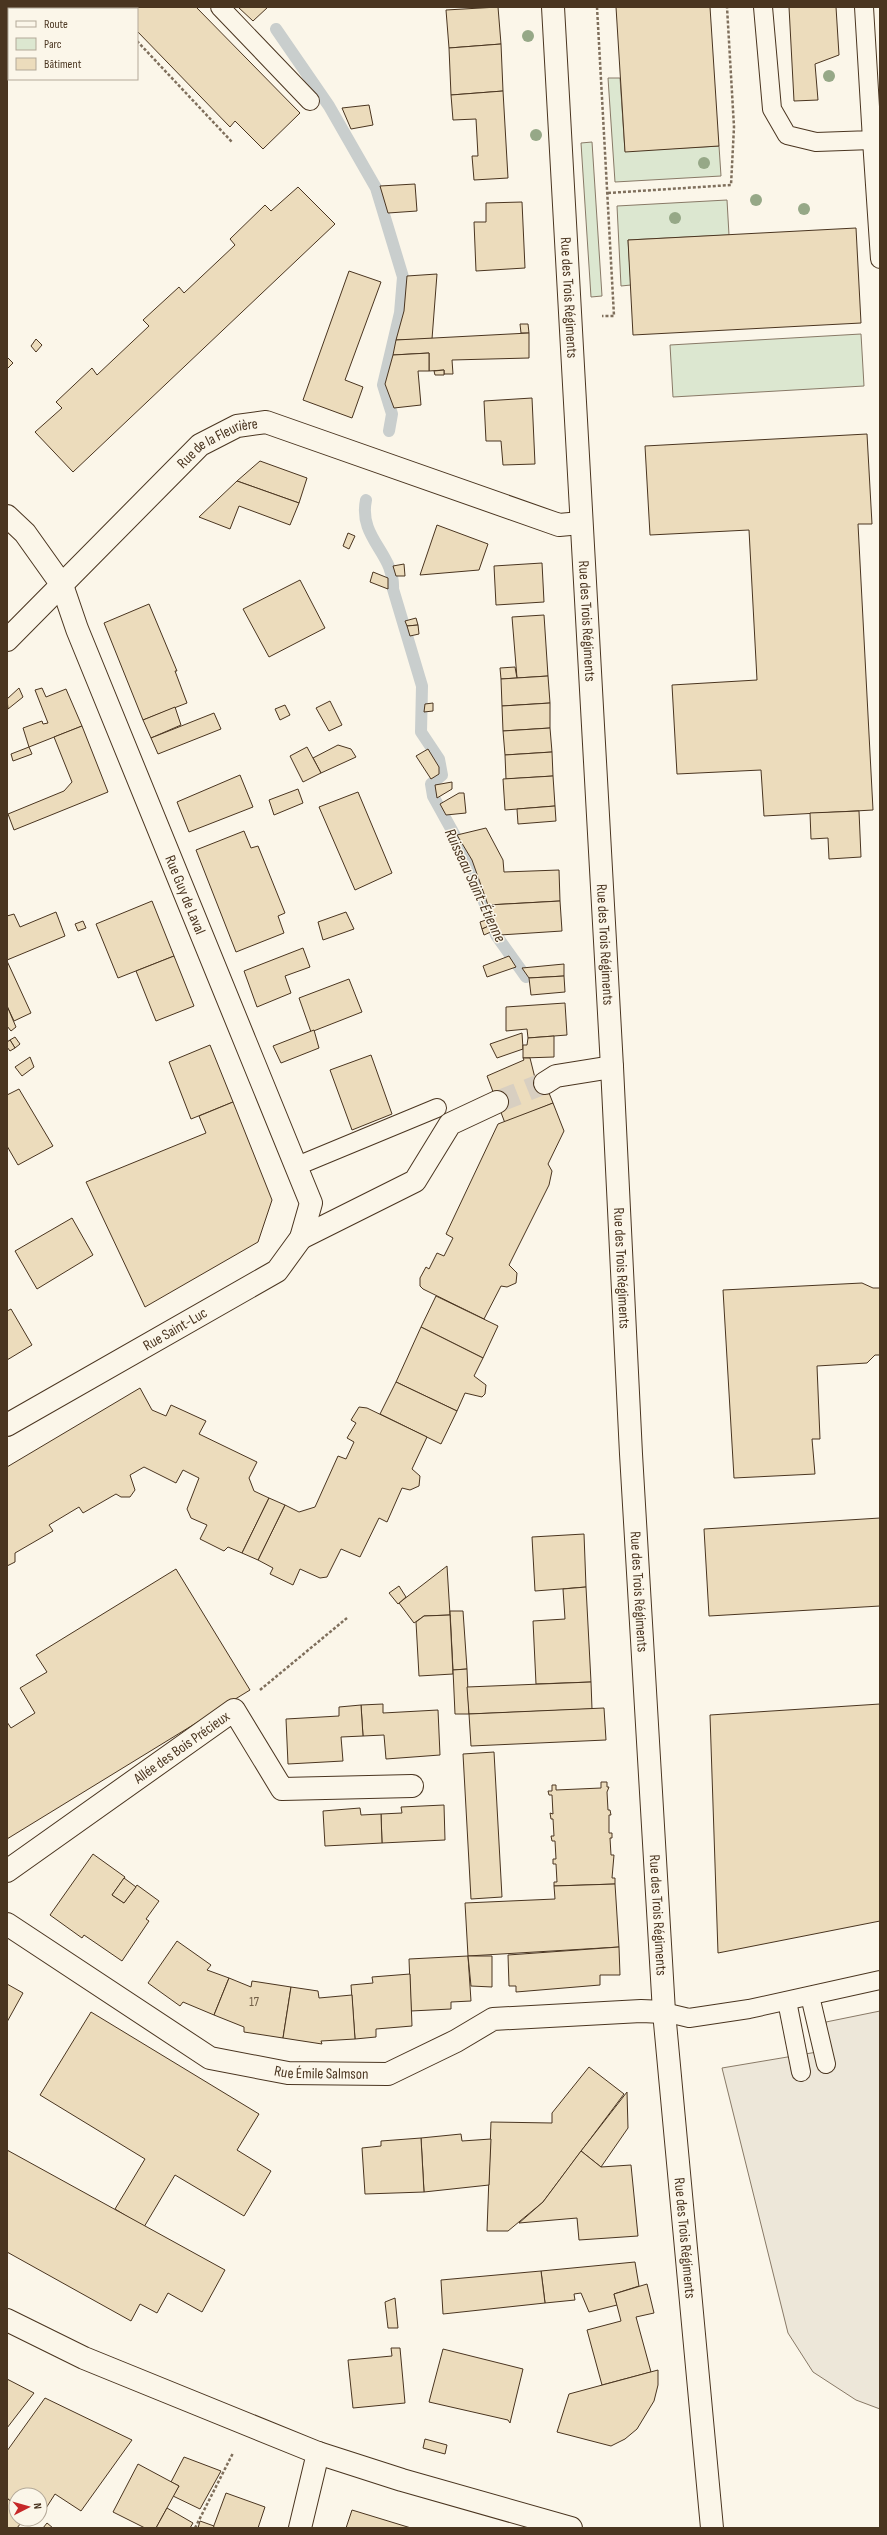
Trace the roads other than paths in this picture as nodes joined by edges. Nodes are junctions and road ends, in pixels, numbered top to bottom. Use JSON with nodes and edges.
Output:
{"nodes":[{"id":1,"x":220,"y":7,"type":"edge"},
{"id":2,"x":553,"y":7,"type":"edge"},
{"id":3,"x":763,"y":7,"type":"edge"},
{"id":4,"x":864,"y":7,"type":"edge"},
{"id":5,"x":310,"y":100,"type":"dead end"},
{"id":6,"x":872,"y":140,"type":"junction"},
{"id":7,"x":880,"y":259,"type":"edge"},
{"id":8,"x":7,"y":516,"type":"edge"},
{"id":9,"x":581,"y":523,"type":"junction"},
{"id":10,"x":62,"y":585,"type":"junction"},
{"id":11,"x":7,"y":640,"type":"edge"},
{"id":12,"x":612,"y":1067,"type":"junction"},
{"id":13,"x":545,"y":1083,"type":"tunnel mouth"},
{"id":14,"x":497,"y":1102,"type":"tunnel mouth"},
{"id":15,"x":437,"y":1108,"type":"dead end"},
{"id":16,"x":297,"y":1166,"type":"junction"},
{"id":17,"x":311,"y":1204,"type":"joint"},
{"id":18,"x":301,"y":1238,"type":"junction"},
{"id":19,"x":7,"y":1425,"type":"edge"},
{"id":20,"x":412,"y":1786,"type":"dead end"},
{"id":21,"x":7,"y":1871,"type":"edge"},
{"id":22,"x":7,"y":1924,"type":"edge"},
{"id":23,"x":880,"y":1980,"type":"edge"},
{"id":24,"x":810,"y":1996,"type":"junction"},
{"id":25,"x":787,"y":2001,"type":"junction"},
{"id":26,"x":664,"y":2012,"type":"junction"},
{"id":27,"x":826,"y":2064,"type":"dead end"},
{"id":28,"x":801,"y":2072,"type":"dead end"},
{"id":29,"x":7,"y":2320,"type":"edge"},
{"id":30,"x":318,"y":2453,"type":"junction"},
{"id":31,"x":300,"y":2528,"type":"edge"},
{"id":32,"x":571,"y":2528,"type":"edge"},
{"id":33,"x":712,"y":2528,"type":"edge"}],
"edges":[{"from":1,"to":5,"type":"lane"},
{"from":2,"to":9,"type":"street","name":"Rue des Trois Régiments"},
{"from":3,"to":6,"type":"lane"},
{"from":4,"to":6,"type":"lane"},
{"from":6,"to":7,"type":"lane"},
{"from":8,"to":10,"type":"street","name":"Rue Guy de Laval"},
{"from":9,"to":10,"type":"street","name":"Rue de la Fleurière"},
{"from":9,"to":12,"type":"street","name":"Rue des Trois Régiments"},
{"from":10,"to":11,"type":"street","name":"Rue de la Fleurière"},
{"from":10,"to":16,"type":"street","name":"Rue Guy de Laval"},
{"from":12,"to":13,"type":"street"},
{"from":12,"to":26,"type":"street","name":"Rue des Trois Régiments"},
{"from":14,"to":18,"type":"street"},
{"from":15,"to":16,"type":"lane"},
{"from":16,"to":17,"type":"street","name":"Rue Guy de Laval"},
{"from":17,"to":18,"type":"street","name":"Rue Saint-Luc"},
{"from":18,"to":19,"type":"street","name":"Rue Saint-Luc"},
{"from":20,"to":21,"type":"street","name":"Allée des Bois Précieux"},
{"from":22,"to":26,"type":"street","name":"Rue Émile Salmson"},
{"from":23,"to":24,"type":"lane"},
{"from":24,"to":25,"type":"lane"},
{"from":24,"to":27,"type":"lane"},
{"from":25,"to":26,"type":"lane"},
{"from":25,"to":28,"type":"lane"},
{"from":26,"to":33,"type":"street","name":"Rue des Trois Régiments"},
{"from":29,"to":30,"type":"street"},
{"from":30,"to":31,"type":"street"},
{"from":30,"to":32,"type":"street"}]}
